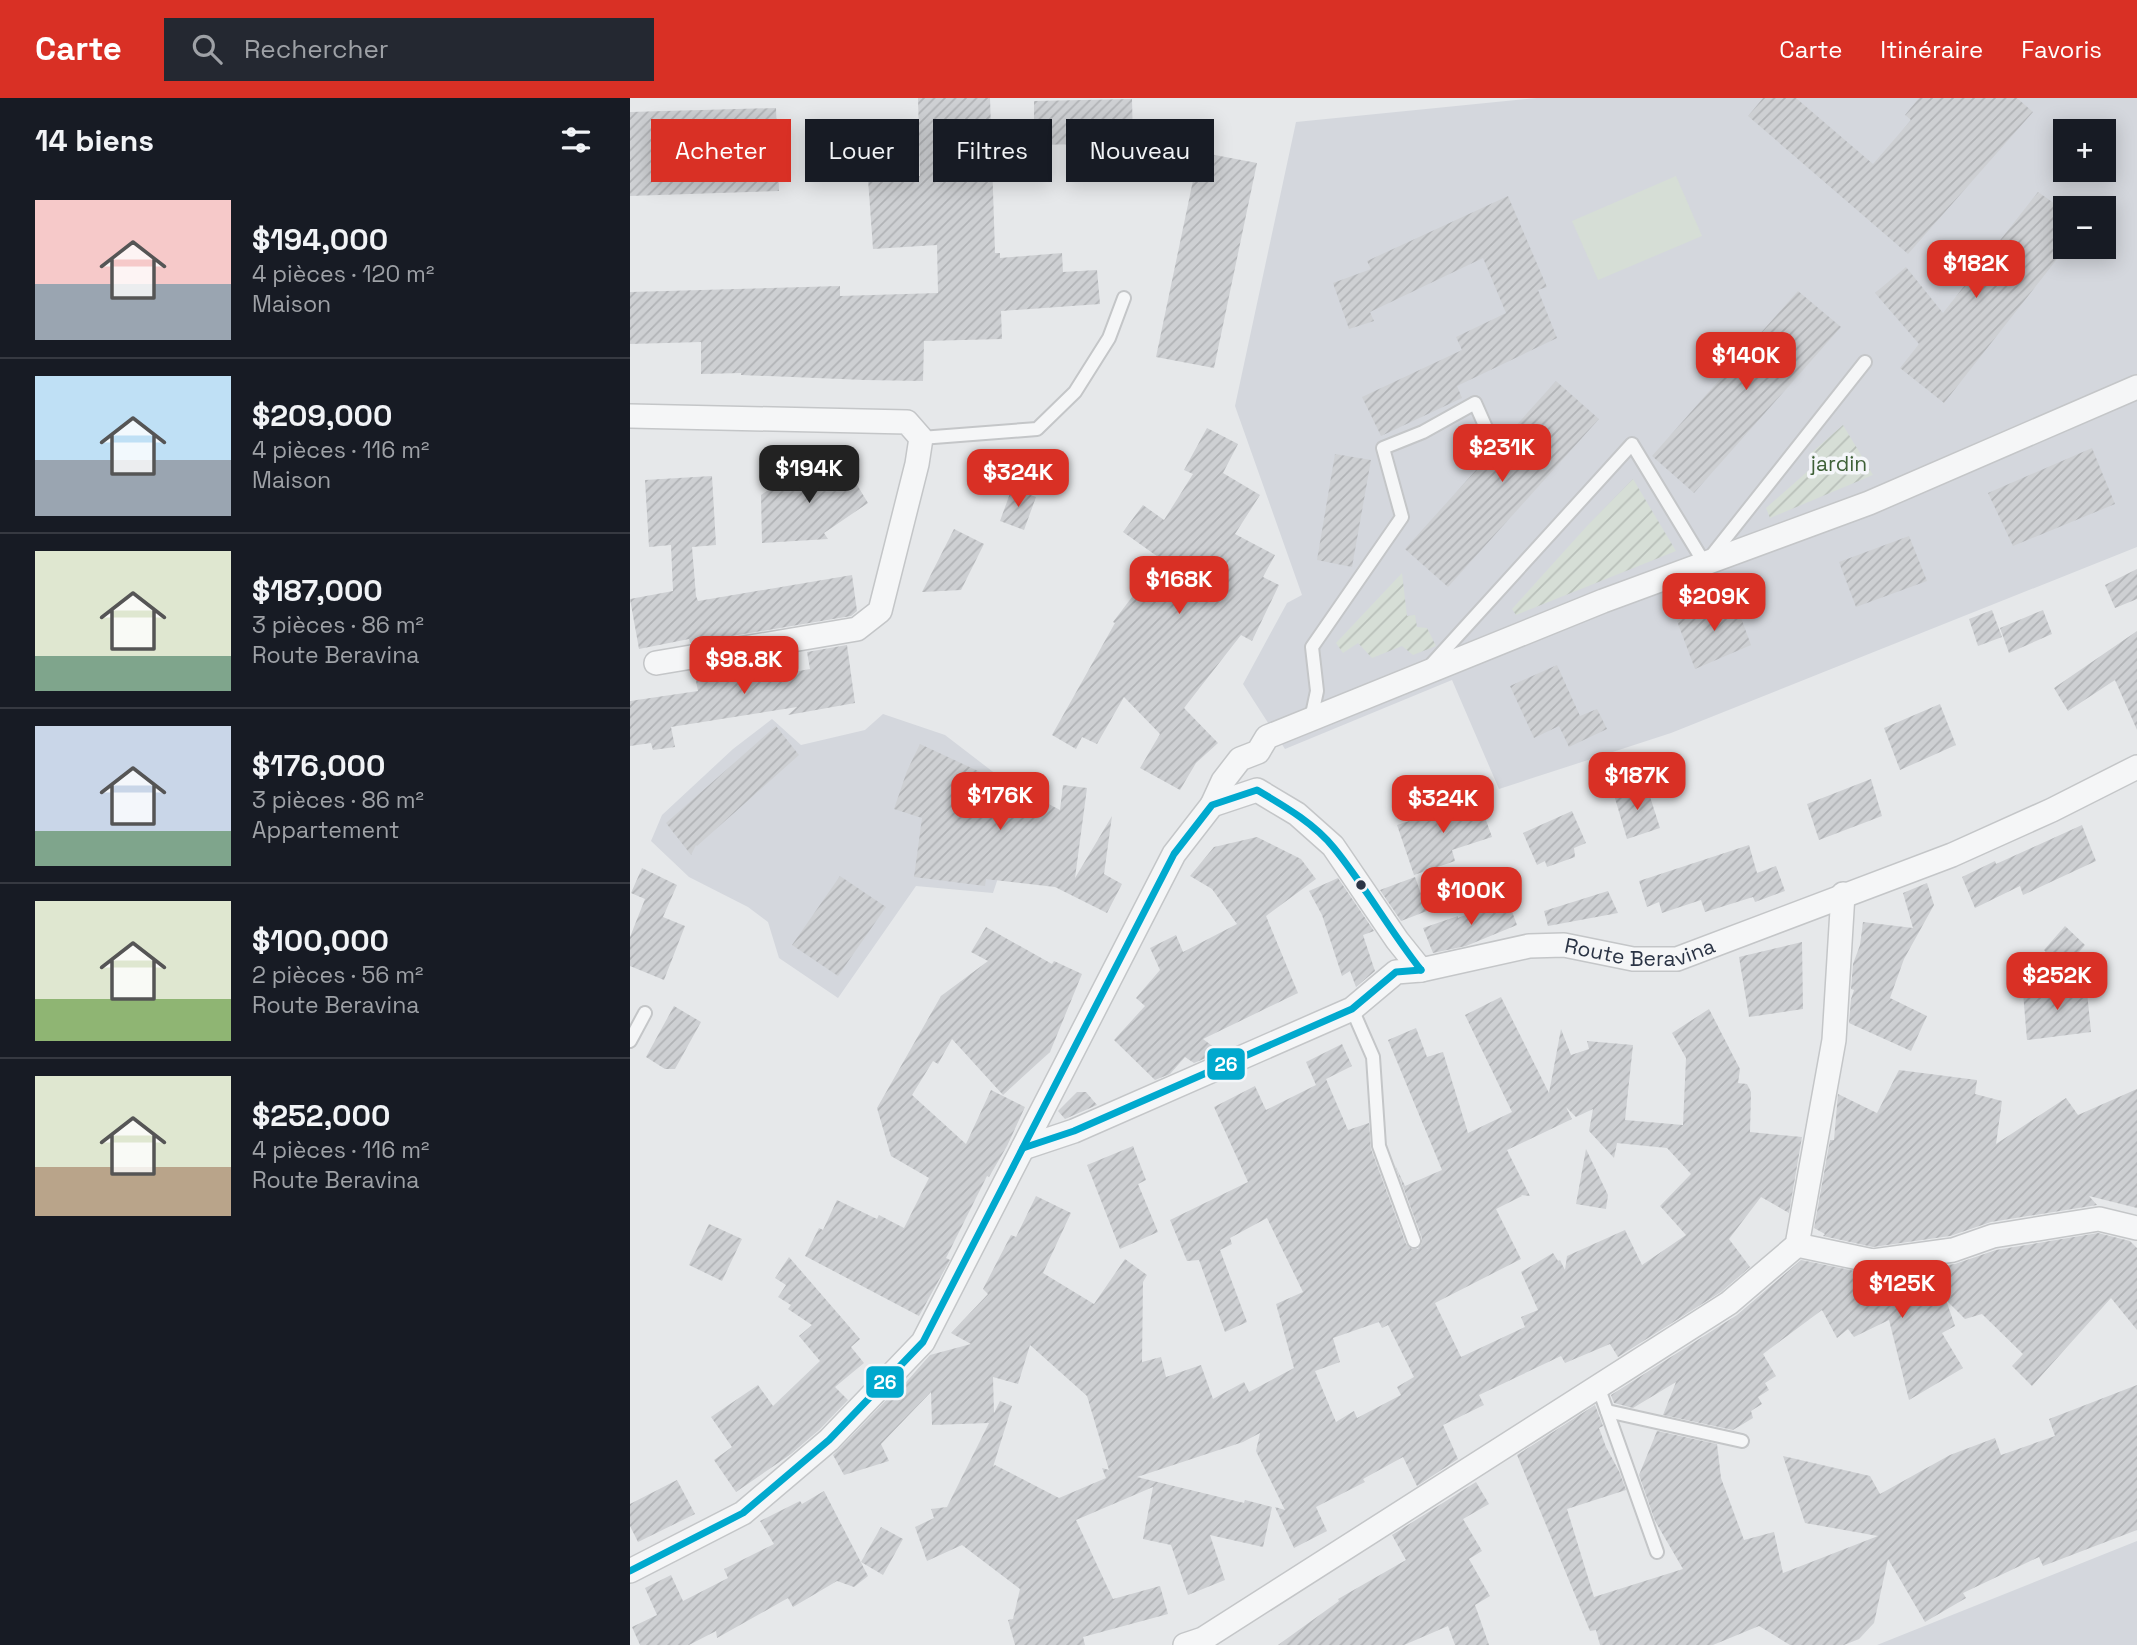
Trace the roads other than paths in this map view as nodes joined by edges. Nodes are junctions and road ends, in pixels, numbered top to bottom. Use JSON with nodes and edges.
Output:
{"nodes":[{"id":1,"x":1124,"y":298,"type":"dead end"},
{"id":2,"x":1865,"y":362,"type":"dead end"},
{"id":3,"x":2137,"y":387,"type":"edge"},
{"id":4,"x":630,"y":416,"type":"edge"},
{"id":5,"x":921,"y":438,"type":"junction"},
{"id":6,"x":1491,"y":439,"type":"dead end"},
{"id":7,"x":1706,"y":564,"type":"junction"},
{"id":8,"x":656,"y":663,"type":"dead end"},
{"id":9,"x":1425,"y":671,"type":"junction"},
{"id":10,"x":1311,"y":719,"type":"junction"},
{"id":11,"x":2137,"y":767,"type":"edge"},
{"id":12,"x":1212,"y":805,"type":"junction"},
{"id":13,"x":1843,"y":894,"type":"junction"},
{"id":14,"x":1422,"y":970,"type":"junction"},
{"id":15,"x":1352,"y":1009,"type":"junction"},
{"id":16,"x":645,"y":1013,"type":"dead end"},
{"id":17,"x":630,"y":1041,"type":"edge"},
{"id":18,"x":1023,"y":1148,"type":"junction"},
{"id":19,"x":2137,"y":1228,"type":"edge"},
{"id":20,"x":1414,"y":1241,"type":"dead end"},
{"id":21,"x":1797,"y":1245,"type":"junction"},
{"id":22,"x":1598,"y":1387,"type":"junction"},
{"id":23,"x":1606,"y":1410,"type":"junction"},
{"id":24,"x":1742,"y":1441,"type":"dead end"},
{"id":25,"x":1657,"y":1552,"type":"dead end"},
{"id":26,"x":630,"y":1571,"type":"edge"},
{"id":27,"x":1185,"y":1645,"type":"edge"}],
"edges":[{"from":1,"to":5,"type":"lane"},
{"from":2,"to":7,"type":"lane"},
{"from":3,"to":7,"type":"street"},
{"from":4,"to":5,"type":"street"},
{"from":5,"to":8,"type":"street"},
{"from":6,"to":10,"type":"lane"},
{"from":7,"to":9,"type":"street"},
{"from":7,"to":9,"type":"lane"},
{"from":9,"to":10,"type":"street"},
{"from":10,"to":12,"type":"street"},
{"from":11,"to":13,"type":"street","name":"Route Beravina"},
{"from":12,"to":14,"type":"street"},
{"from":12,"to":18,"type":"street"},
{"from":13,"to":14,"type":"street","name":"Route Beravina"},
{"from":13,"to":21,"type":"street"},
{"from":14,"to":15,"type":"street","name":"Route Beravina"},
{"from":15,"to":18,"type":"street","name":"Route Beravina"},
{"from":15,"to":20,"type":"lane"},
{"from":16,"to":17,"type":"lane"},
{"from":18,"to":26,"type":"street"},
{"from":19,"to":21,"type":"street"},
{"from":21,"to":22,"type":"street"},
{"from":22,"to":23,"type":"lane"},
{"from":22,"to":27,"type":"street"},
{"from":23,"to":24,"type":"lane"},
{"from":23,"to":25,"type":"lane"}]}
